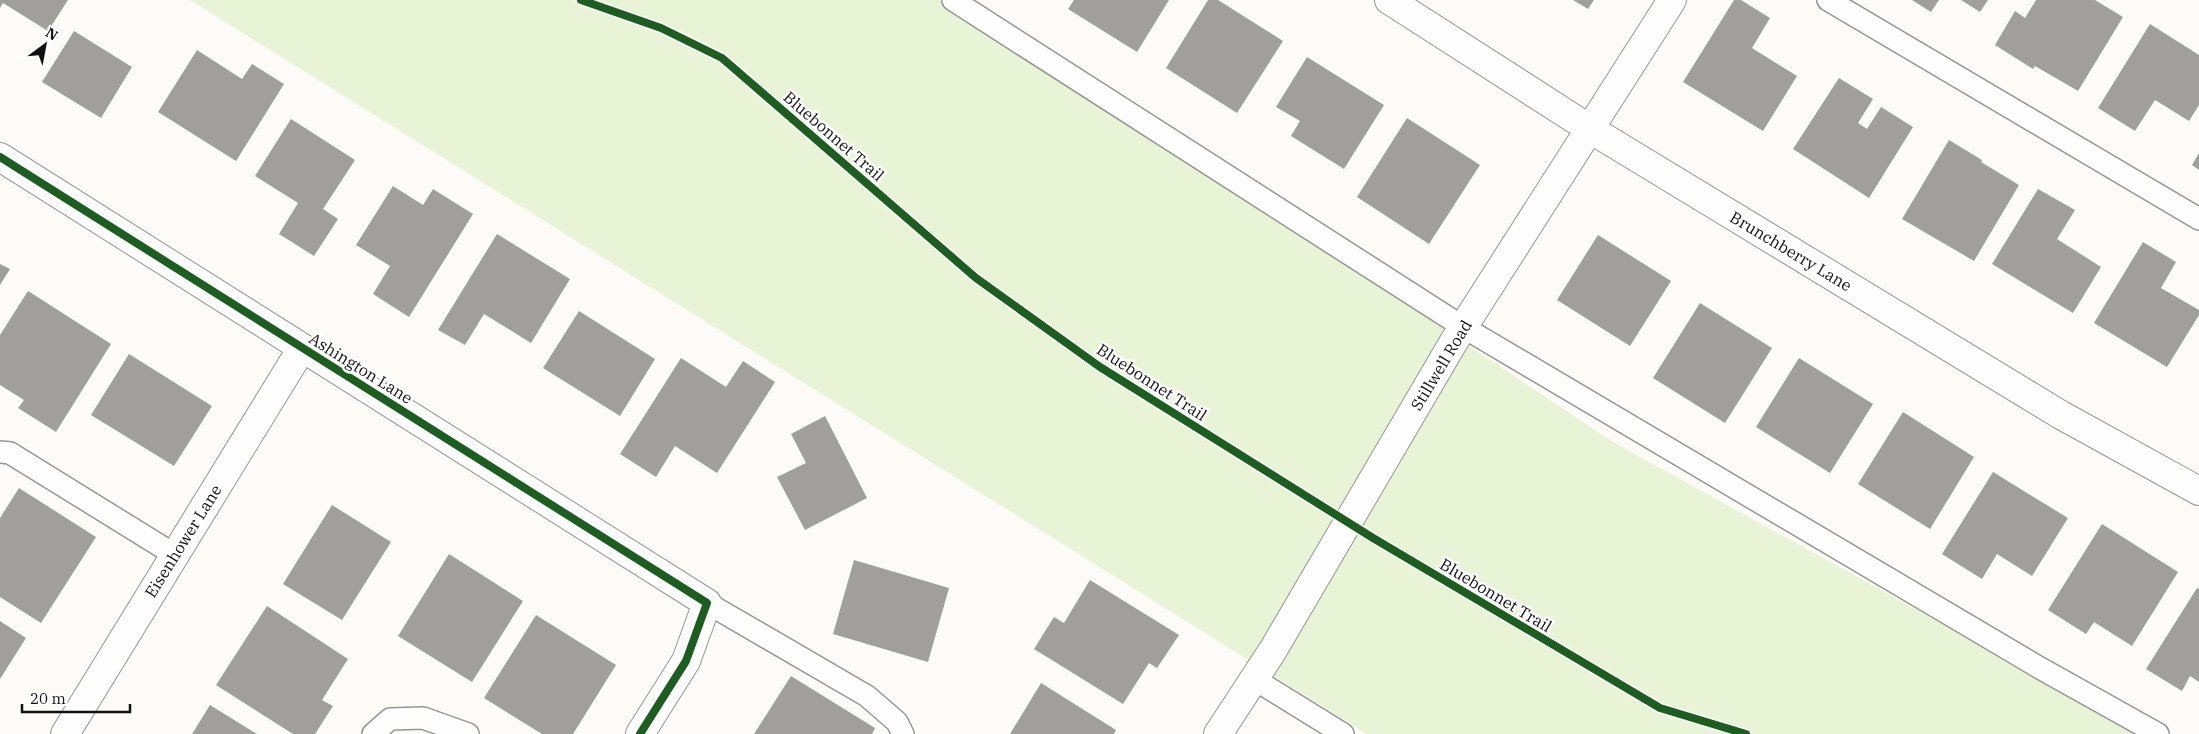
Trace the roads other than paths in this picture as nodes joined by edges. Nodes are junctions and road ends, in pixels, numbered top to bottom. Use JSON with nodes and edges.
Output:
{"nodes":[{"id":1,"x":953,"y":0,"type":"edge"},
{"id":2,"x":1389,"y":0,"type":"edge"},
{"id":3,"x":1672,"y":0,"type":"edge"},
{"id":4,"x":1828,"y":0,"type":"edge"},
{"id":5,"x":1590,"y":128,"type":"junction"},
{"id":6,"x":0,"y":158,"type":"edge"},
{"id":7,"x":2199,"y":218,"type":"edge"},
{"id":8,"x":1462,"y":328,"type":"junction"},
{"id":9,"x":302,"y":348,"type":"junction"},
{"id":10,"x":0,"y":452,"type":"edge"},
{"id":11,"x":2199,"y":491,"type":"edge"},
{"id":12,"x":175,"y":554,"type":"junction"},
{"id":13,"x":707,"y":603,"type":"junction"},
{"id":14,"x":1254,"y":679,"type":"junction"},
{"id":15,"x":65,"y":734,"type":"edge"},
{"id":16,"x":373,"y":734,"type":"edge"},
{"id":17,"x":468,"y":734,"type":"edge"},
{"id":18,"x":640,"y":734,"type":"edge"},
{"id":19,"x":903,"y":734,"type":"edge"},
{"id":20,"x":1218,"y":734,"type":"edge"},
{"id":21,"x":1343,"y":734,"type":"edge"},
{"id":22,"x":2158,"y":734,"type":"edge"}],
"edges":[{"from":1,"to":8,"type":"lane"},
{"from":2,"to":5,"type":"street","name":"Brunchberry Lane"},
{"from":3,"to":5,"type":"street","name":"Stillwell Road"},
{"from":4,"to":7,"type":"lane"},
{"from":5,"to":8,"type":"street","name":"Stillwell Road"},
{"from":5,"to":11,"type":"street","name":"Brunchberry Lane"},
{"from":6,"to":9,"type":"street","name":"Ashington Lane"},
{"from":8,"to":14,"type":"street","name":"Stillwell Road"},
{"from":8,"to":22,"type":"lane"},
{"from":9,"to":12,"type":"street","name":"Eisenhower Lane"},
{"from":9,"to":13,"type":"street","name":"Ashington Lane"},
{"from":10,"to":12,"type":"lane"},
{"from":12,"to":15,"type":"street","name":"Eisenhower Lane"},
{"from":13,"to":18,"type":"street"},
{"from":13,"to":19,"type":"lane"},
{"from":14,"to":20,"type":"street","name":"Stillwell Road"},
{"from":14,"to":21,"type":"lane"},
{"from":16,"to":17,"type":"lane"}]}
